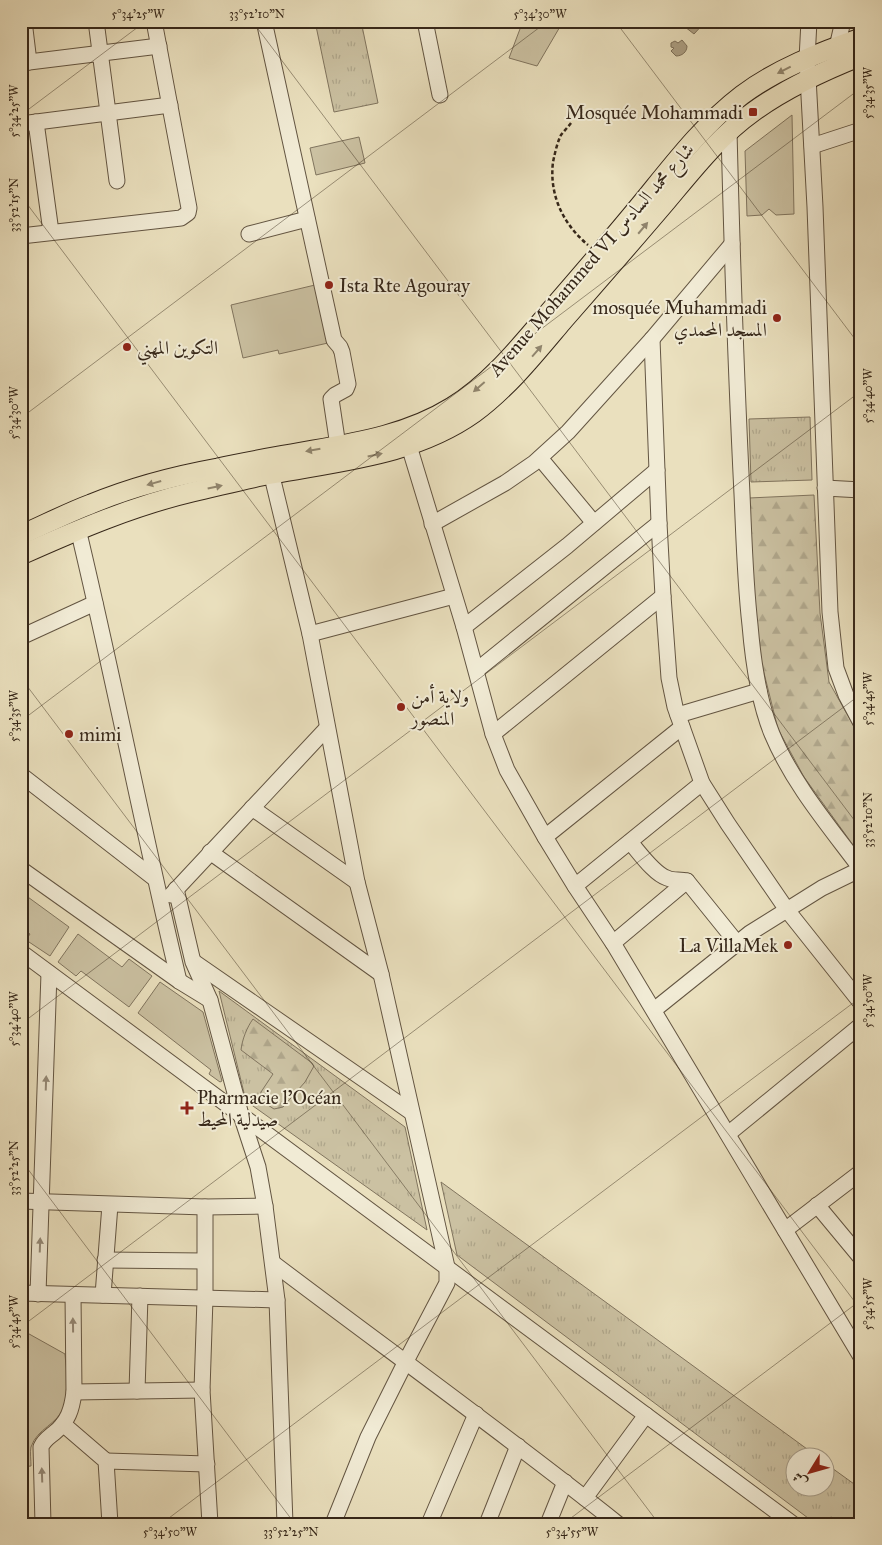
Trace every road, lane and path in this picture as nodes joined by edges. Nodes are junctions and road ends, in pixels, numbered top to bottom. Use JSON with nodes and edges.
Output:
{"nodes":[{"id":1,"x":24,"y":21,"type":"edge"},
{"id":2,"x":96,"y":21,"type":"edge"},
{"id":3,"x":154,"y":21,"type":"edge"},
{"id":4,"x":264,"y":21,"type":"edge"},
{"id":5,"x":425,"y":21,"type":"edge"},
{"id":6,"x":809,"y":21,"type":"edge"},
{"id":7,"x":843,"y":21,"type":"edge"},
{"id":8,"x":861,"y":38,"type":"edge"},
{"id":9,"x":159,"y":46,"type":"junction"},
{"id":10,"x":836,"y":47,"type":"junction"},
{"id":11,"x":100,"y":53,"type":"junction"},
{"id":12,"x":861,"y":56,"type":"edge"},
{"id":13,"x":807,"y":59,"type":"junction"},
{"id":14,"x":25,"y":63,"type":"edge"},
{"id":15,"x":832,"y":67,"type":"junction"},
{"id":16,"x":808,"y":78,"type":"junction"},
{"id":17,"x":440,"y":95,"type":"dead end"},
{"id":18,"x":742,"y":96,"type":"junction"},
{"id":19,"x":170,"y":105,"type":"junction"},
{"id":20,"x":108,"y":112,"type":"junction"},
{"id":21,"x":753,"y":112,"type":"junction"},
{"id":22,"x":29,"y":123,"type":"edge"},
{"id":23,"x":571,"y":123,"type":"dead end"},
{"id":24,"x":861,"y":130,"type":"edge"},
{"id":25,"x":729,"y":131,"type":"junction"},
{"id":26,"x":812,"y":146,"type":"junction"},
{"id":27,"x":117,"y":181,"type":"dead end"},
{"id":28,"x":307,"y":220,"type":"junction"},
{"id":29,"x":52,"y":232,"type":"junction"},
{"id":30,"x":249,"y":234,"type":"dead end"},
{"id":31,"x":21,"y":236,"type":"edge"},
{"id":32,"x":732,"y":244,"type":"junction"},
{"id":33,"x":599,"y":255,"type":"junction"},
{"id":34,"x":652,"y":339,"type":"junction"},
{"id":35,"x":407,"y":437,"type":"junction"},
{"id":36,"x":338,"y":446,"type":"junction"},
{"id":37,"x":540,"y":458,"type":"junction"},
{"id":38,"x":270,"y":466,"type":"junction"},
{"id":39,"x":657,"y":470,"type":"junction"},
{"id":40,"x":825,"y":488,"type":"junction"},
{"id":41,"x":861,"y":490,"type":"edge"},
{"id":42,"x":594,"y":523,"type":"junction"},
{"id":43,"x":432,"y":524,"type":"junction"},
{"id":44,"x":659,"y":524,"type":"junction"},
{"id":45,"x":78,"y":529,"type":"junction"},
{"id":46,"x":21,"y":536,"type":"edge"},
{"id":47,"x":21,"y":555,"type":"edge"},
{"id":48,"x":454,"y":596,"type":"junction"},
{"id":49,"x":663,"y":596,"type":"junction"},
{"id":50,"x":96,"y":603,"type":"junction"},
{"id":51,"x":464,"y":627,"type":"junction"},
{"id":52,"x":310,"y":634,"type":"junction"},
{"id":53,"x":21,"y":637,"type":"edge"},
{"id":54,"x":477,"y":670,"type":"junction"},
{"id":55,"x":759,"y":691,"type":"junction"},
{"id":56,"x":680,"y":721,"type":"junction"},
{"id":57,"x":861,"y":723,"type":"edge"},
{"id":58,"x":327,"y":728,"type":"junction"},
{"id":59,"x":493,"y":734,"type":"junction"},
{"id":60,"x":21,"y":775,"type":"edge"},
{"id":61,"x":702,"y":783,"type":"junction"},
{"id":62,"x":252,"y":808,"type":"junction"},
{"id":63,"x":545,"y":837,"type":"junction"},
{"id":64,"x":630,"y":842,"type":"junction"},
{"id":65,"x":210,"y":852,"type":"junction"},
{"id":66,"x":21,"y":869,"type":"edge"},
{"id":67,"x":861,"y":869,"type":"edge"},
{"id":68,"x":154,"y":878,"type":"junction"},
{"id":69,"x":686,"y":881,"type":"junction"},
{"id":70,"x":358,"y":882,"type":"junction"},
{"id":71,"x":575,"y":886,"type":"junction"},
{"id":72,"x":176,"y":889,"type":"junction"},
{"id":73,"x":161,"y":905,"type":"junction"},
{"id":74,"x":787,"y":910,"type":"junction"},
{"id":75,"x":613,"y":943,"type":"junction"},
{"id":76,"x":737,"y":943,"type":"junction"},
{"id":77,"x":21,"y":952,"type":"edge"},
{"id":78,"x":193,"y":962,"type":"junction"},
{"id":79,"x":49,"y":973,"type":"junction"},
{"id":80,"x":381,"y":974,"type":"junction"},
{"id":81,"x":179,"y":981,"type":"junction"},
{"id":82,"x":210,"y":1000,"type":"junction"},
{"id":83,"x":861,"y":1003,"type":"edge"},
{"id":84,"x":654,"y":1010,"type":"junction"},
{"id":85,"x":861,"y":1025,"type":"edge"},
{"id":86,"x":411,"y":1112,"type":"junction"},
{"id":87,"x":241,"y":1115,"type":"junction"},
{"id":88,"x":728,"y":1134,"type":"junction"},
{"id":89,"x":861,"y":1172,"type":"edge"},
{"id":90,"x":21,"y":1201,"type":"edge"},
{"id":91,"x":42,"y":1203,"type":"junction"},
{"id":92,"x":110,"y":1205,"type":"junction"},
{"id":93,"x":818,"y":1205,"type":"junction"},
{"id":94,"x":265,"y":1206,"type":"junction"},
{"id":95,"x":205,"y":1207,"type":"junction"},
{"id":96,"x":785,"y":1230,"type":"junction"},
{"id":97,"x":861,"y":1258,"type":"edge"},
{"id":98,"x":105,"y":1260,"type":"junction"},
{"id":99,"x":204,"y":1261,"type":"junction"},
{"id":100,"x":273,"y":1263,"type":"junction"},
{"id":101,"x":446,"y":1267,"type":"junction"},
{"id":102,"x":21,"y":1293,"type":"edge"},
{"id":103,"x":38,"y":1294,"type":"junction"},
{"id":104,"x":73,"y":1295,"type":"junction"},
{"id":105,"x":103,"y":1295,"type":"junction"},
{"id":106,"x":140,"y":1296,"type":"junction"},
{"id":107,"x":205,"y":1298,"type":"junction"},
{"id":108,"x":277,"y":1300,"type":"junction"},
{"id":109,"x":861,"y":1357,"type":"edge"},
{"id":110,"x":405,"y":1363,"type":"junction"},
{"id":111,"x":202,"y":1390,"type":"junction"},
{"id":112,"x":137,"y":1391,"type":"junction"},
{"id":113,"x":74,"y":1392,"type":"junction"},
{"id":114,"x":476,"y":1414,"type":"junction"},
{"id":115,"x":646,"y":1415,"type":"junction"},
{"id":116,"x":63,"y":1424,"type":"junction"},
{"id":117,"x":518,"y":1446,"type":"junction"},
{"id":118,"x":106,"y":1461,"type":"junction"},
{"id":119,"x":207,"y":1464,"type":"junction"},
{"id":120,"x":565,"y":1482,"type":"junction"},
{"id":121,"x":585,"y":1498,"type":"junction"},
{"id":122,"x":43,"y":1524,"type":"edge"},
{"id":123,"x":110,"y":1524,"type":"edge"},
{"id":124,"x":210,"y":1524,"type":"edge"},
{"id":125,"x":285,"y":1524,"type":"edge"},
{"id":126,"x":333,"y":1524,"type":"edge"},
{"id":127,"x":429,"y":1524,"type":"edge"},
{"id":128,"x":487,"y":1524,"type":"edge"},
{"id":129,"x":548,"y":1524,"type":"edge"},
{"id":130,"x":618,"y":1524,"type":"edge"},
{"id":131,"x":793,"y":1524,"type":"edge"}],
"edges":[{"from":1,"to":14,"type":"street"},
{"from":2,"to":11,"type":"street"},
{"from":3,"to":9,"type":"street"},
{"from":4,"to":28,"type":"street"},
{"from":5,"to":17,"type":"street"},
{"from":6,"to":13,"type":"street"},
{"from":7,"to":10,"type":"street"},
{"from":8,"to":10,"type":"main road","name":"Avenue Mohammed VI شارع محمد السادس"},
{"from":9,"to":11,"type":"street"},
{"from":9,"to":19,"type":"street"},
{"from":10,"to":13,"type":"main road","name":"Avenue Mohammed VI شارع محمد السادس"},
{"from":10,"to":15,"type":"street"},
{"from":11,"to":14,"type":"street"},
{"from":11,"to":20,"type":"street"},
{"from":12,"to":15,"type":"main road","name":"Avenue Mohammed VI شارع محمد السادس"},
{"from":13,"to":16,"type":"street"},
{"from":13,"to":18,"type":"main road","name":"Avenue Mohammed VI شارع محمد السادس","one_way":true},
{"from":15,"to":16,"type":"main road","name":"Avenue Mohammed VI شارع محمد السادس"},
{"from":16,"to":21,"type":"main road","name":"Avenue Mohammed VI شارع محمد السادس"},
{"from":16,"to":26,"type":"street"},
{"from":18,"to":21,"type":"main road"},
{"from":18,"to":33,"type":"main road","name":"Avenue Mohammed VI شارع محمد السادس"},
{"from":19,"to":20,"type":"street"},
{"from":19,"to":29,"type":"street"},
{"from":20,"to":22,"type":"street"},
{"from":20,"to":27,"type":"street"},
{"from":21,"to":25,"type":"main road","name":"Avenue Mohammed VI شارع محمد السادس"},
{"from":22,"to":29,"type":"street"},
{"from":23,"to":33,"type":"path"},
{"from":24,"to":26,"type":"street"},
{"from":25,"to":32,"type":"street"},
{"from":35,"to":25,"type":"main road","name":"Avenue Mohammed VI شارع محمد السادس","one_way":true},
{"from":26,"to":40,"type":"street"},
{"from":28,"to":30,"type":"street"},
{"from":28,"to":36,"type":"street"},
{"from":29,"to":31,"type":"street"},
{"from":32,"to":34,"type":"street"},
{"from":32,"to":55,"type":"street"},
{"from":33,"to":35,"type":"main road","name":"Avenue Mohammed VI شارع محمد السادس","one_way":true},
{"from":34,"to":37,"type":"street"},
{"from":34,"to":39,"type":"street"},
{"from":35,"to":36,"type":"main road","name":"Avenue Mohammed VI شارع محمد السادس"},
{"from":38,"to":35,"type":"main road","name":"Avenue Mohammed VI شارع محمد السادس","one_way":true},
{"from":35,"to":43,"type":"street"},
{"from":36,"to":38,"type":"main road","name":"Avenue Mohammed VI شارع محمد السادس","one_way":true},
{"from":37,"to":42,"type":"street"},
{"from":37,"to":43,"type":"street"},
{"from":45,"to":38,"type":"main road","name":"Avenue Mohammed VI شارع محمد السادس","one_way":true},
{"from":38,"to":46,"type":"main road","name":"Avenue Mohammed VI شارع محمد السادس","one_way":true},
{"from":38,"to":52,"type":"street"},
{"from":39,"to":42,"type":"street"},
{"from":39,"to":44,"type":"street"},
{"from":40,"to":41,"type":"street"},
{"from":40,"to":57,"type":"street"},
{"from":42,"to":51,"type":"street"},
{"from":43,"to":48,"type":"street"},
{"from":44,"to":49,"type":"street"},
{"from":44,"to":54,"type":"street"},
{"from":45,"to":47,"type":"main road","name":"Avenue Mohammed VI شارع محمد السادس"},
{"from":45,"to":50,"type":"street"},
{"from":48,"to":51,"type":"street"},
{"from":48,"to":52,"type":"street"},
{"from":49,"to":56,"type":"street"},
{"from":49,"to":59,"type":"street"},
{"from":50,"to":53,"type":"street"},
{"from":50,"to":68,"type":"street"},
{"from":51,"to":54,"type":"street"},
{"from":52,"to":58,"type":"street"},
{"from":54,"to":59,"type":"street"},
{"from":55,"to":56,"type":"street"},
{"from":55,"to":67,"type":"street"},
{"from":56,"to":61,"type":"street"},
{"from":56,"to":63,"type":"street"},
{"from":58,"to":62,"type":"street"},
{"from":58,"to":70,"type":"street"},
{"from":59,"to":63,"type":"street"},
{"from":60,"to":68,"type":"street"},
{"from":61,"to":64,"type":"street"},
{"from":61,"to":74,"type":"street"},
{"from":62,"to":65,"type":"street"},
{"from":62,"to":70,"type":"street"},
{"from":63,"to":71,"type":"street"},
{"from":64,"to":69,"type":"street"},
{"from":64,"to":71,"type":"street"},
{"from":65,"to":72,"type":"street"},
{"from":65,"to":80,"type":"street"},
{"from":66,"to":81,"type":"street"},
{"from":67,"to":74,"type":"street"},
{"from":68,"to":73,"type":"street"},
{"from":69,"to":75,"type":"street"},
{"from":69,"to":76,"type":"street"},
{"from":70,"to":80,"type":"street"},
{"from":71,"to":75,"type":"street"},
{"from":72,"to":73,"type":"street"},
{"from":72,"to":78,"type":"street"},
{"from":73,"to":81,"type":"street"},
{"from":74,"to":76,"type":"street"},
{"from":74,"to":83,"type":"street"},
{"from":75,"to":84,"type":"street"},
{"from":76,"to":84,"type":"street"},
{"from":77,"to":79,"type":"street"},
{"from":78,"to":82,"type":"street"},
{"from":78,"to":86,"type":"street"},
{"from":79,"to":87,"type":"street"},
{"from":91,"to":79,"type":"street","one_way":true},
{"from":80,"to":86,"type":"street"},
{"from":81,"to":82,"type":"street"},
{"from":82,"to":87,"type":"street"},
{"from":84,"to":88,"type":"street"},
{"from":85,"to":88,"type":"street"},
{"from":86,"to":101,"type":"street"},
{"from":87,"to":94,"type":"street"},
{"from":87,"to":101,"type":"street"},
{"from":88,"to":96,"type":"street"},
{"from":89,"to":93,"type":"street"},
{"from":90,"to":91,"type":"street"},
{"from":91,"to":92,"type":"street"},
{"from":103,"to":91,"type":"street","one_way":true},
{"from":92,"to":95,"type":"street"},
{"from":92,"to":98,"type":"street"},
{"from":93,"to":96,"type":"street"},
{"from":93,"to":97,"type":"street"},
{"from":94,"to":95,"type":"street"},
{"from":94,"to":100,"type":"street"},
{"from":95,"to":99,"type":"street"},
{"from":96,"to":109,"type":"street"},
{"from":98,"to":99,"type":"street"},
{"from":98,"to":105,"type":"street"},
{"from":99,"to":107,"type":"street"},
{"from":100,"to":108,"type":"street"},
{"from":100,"to":110,"type":"street"},
{"from":101,"to":110,"type":"street"},
{"from":101,"to":115,"type":"street"},
{"from":102,"to":103,"type":"street"},
{"from":103,"to":104,"type":"street"},
{"from":104,"to":105,"type":"street"},
{"from":113,"to":104,"type":"street","one_way":true},
{"from":105,"to":106,"type":"street"},
{"from":106,"to":107,"type":"street"},
{"from":106,"to":112,"type":"street"},
{"from":107,"to":108,"type":"street"},
{"from":107,"to":111,"type":"street"},
{"from":108,"to":125,"type":"street"},
{"from":110,"to":114,"type":"street"},
{"from":110,"to":126,"type":"street"},
{"from":111,"to":112,"type":"street"},
{"from":111,"to":119,"type":"street"},
{"from":112,"to":113,"type":"street"},
{"from":113,"to":116,"type":"street"},
{"from":114,"to":117,"type":"street"},
{"from":114,"to":127,"type":"street"},
{"from":115,"to":121,"type":"street"},
{"from":115,"to":131,"type":"street"},
{"from":116,"to":118,"type":"street"},
{"from":122,"to":116,"type":"street","one_way":true},
{"from":117,"to":120,"type":"street"},
{"from":117,"to":128,"type":"street"},
{"from":118,"to":119,"type":"street"},
{"from":118,"to":123,"type":"street"},
{"from":119,"to":124,"type":"street"},
{"from":120,"to":121,"type":"street"},
{"from":120,"to":129,"type":"street"},
{"from":121,"to":130,"type":"street"}]}
